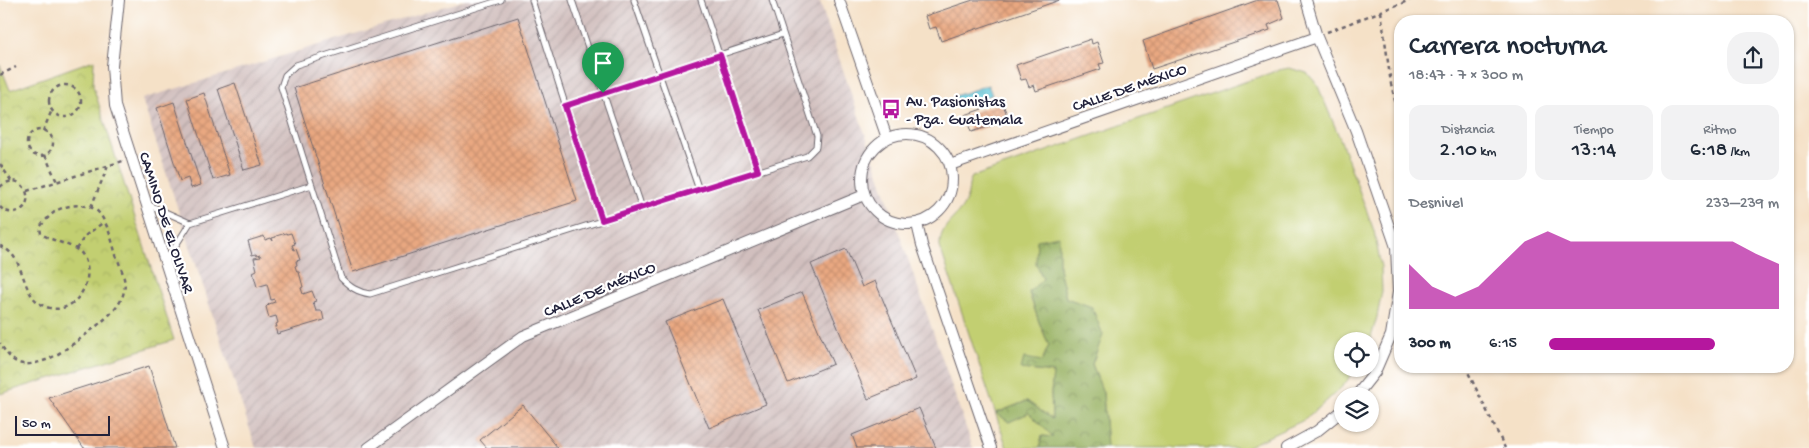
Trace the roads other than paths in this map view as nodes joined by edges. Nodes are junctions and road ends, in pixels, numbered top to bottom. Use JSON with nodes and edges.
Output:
{"nodes":[{"id":1,"x":119,"y":0,"type":"edge"},
{"id":2,"x":501,"y":0,"type":"edge"},
{"id":3,"x":532,"y":0,"type":"edge"},
{"id":4,"x":572,"y":0,"type":"edge"},
{"id":5,"x":634,"y":0,"type":"edge"},
{"id":6,"x":701,"y":0,"type":"edge"},
{"id":7,"x":772,"y":0,"type":"edge"},
{"id":8,"x":839,"y":0,"type":"edge"},
{"id":9,"x":1306,"y":0,"type":"edge"},
{"id":10,"x":783,"y":34,"type":"junction"},
{"id":11,"x":1317,"y":36,"type":"junction"},
{"id":12,"x":720,"y":55,"type":"junction"},
{"id":13,"x":659,"y":75,"type":"junction"},
{"id":14,"x":603,"y":93,"type":"junction"},
{"id":15,"x":565,"y":106,"type":"junction"},
{"id":16,"x":887,"y":138,"type":"junction"},
{"id":17,"x":950,"y":164,"type":"junction"},
{"id":18,"x":758,"y":171,"type":"junction"},
{"id":19,"x":312,"y":185,"type":"junction"},
{"id":20,"x":698,"y":190,"type":"junction"},
{"id":21,"x":864,"y":195,"type":"junction"},
{"id":22,"x":146,"y":203,"type":"junction"},
{"id":23,"x":642,"y":208,"type":"junction"},
{"id":24,"x":602,"y":220,"type":"junction"},
{"id":25,"x":190,"y":223,"type":"junction"},
{"id":26,"x":917,"y":224,"type":"junction"},
{"id":27,"x":1394,"y":241,"type":"edge"},
{"id":28,"x":165,"y":262,"type":"junction"},
{"id":29,"x":1394,"y":316,"type":"edge"},
{"id":30,"x":1363,"y":387,"type":"edge"},
{"id":31,"x":1334,"y":417,"type":"edge"},
{"id":32,"x":225,"y":448,"type":"edge"},
{"id":33,"x":368,"y":448,"type":"edge"},
{"id":34,"x":991,"y":448,"type":"edge"},
{"id":35,"x":1286,"y":448,"type":"edge"}],
"edges":[{"from":1,"to":22,"type":"street","name":"CAMINO DE EL OLIVAR"},
{"from":2,"to":19,"type":"lane"},
{"from":3,"to":15,"type":"lane"},
{"from":4,"to":14,"type":"lane"},
{"from":5,"to":13,"type":"lane"},
{"from":6,"to":12,"type":"lane"},
{"from":7,"to":10,"type":"lane"},
{"from":8,"to":16,"type":"street"},
{"from":9,"to":11,"type":"street"},
{"from":10,"to":12,"type":"lane"},
{"from":10,"to":18,"type":"lane"},
{"from":11,"to":17,"type":"street","name":"CALLE DE MÉXICO"},
{"from":11,"to":27,"type":"street"},
{"from":12,"to":13,"type":"lane"},
{"from":12,"to":18,"type":"lane"},
{"from":13,"to":14,"type":"lane"},
{"from":13,"to":20,"type":"lane"},
{"from":14,"to":15,"type":"lane"},
{"from":14,"to":23,"type":"lane"},
{"from":15,"to":24,"type":"lane"},
{"from":16,"to":17,"type":"street"},
{"from":16,"to":21,"type":"street"},
{"from":17,"to":26,"type":"street"},
{"from":18,"to":20,"type":"lane"},
{"from":19,"to":24,"type":"lane"},
{"from":19,"to":25,"type":"lane"},
{"from":20,"to":23,"type":"lane"},
{"from":21,"to":26,"type":"street"},
{"from":21,"to":33,"type":"street","name":"CALLE DE MÉXICO"},
{"from":22,"to":25,"type":"lane"},
{"from":22,"to":28,"type":"street","name":"CAMINO DE EL OLIVAR"},
{"from":23,"to":24,"type":"lane"},
{"from":25,"to":28,"type":"lane"},
{"from":26,"to":34,"type":"street"},
{"from":28,"to":32,"type":"street","name":"CAMINO DE EL OLIVAR"},
{"from":29,"to":30,"type":"street"},
{"from":31,"to":35,"type":"street"}]}
